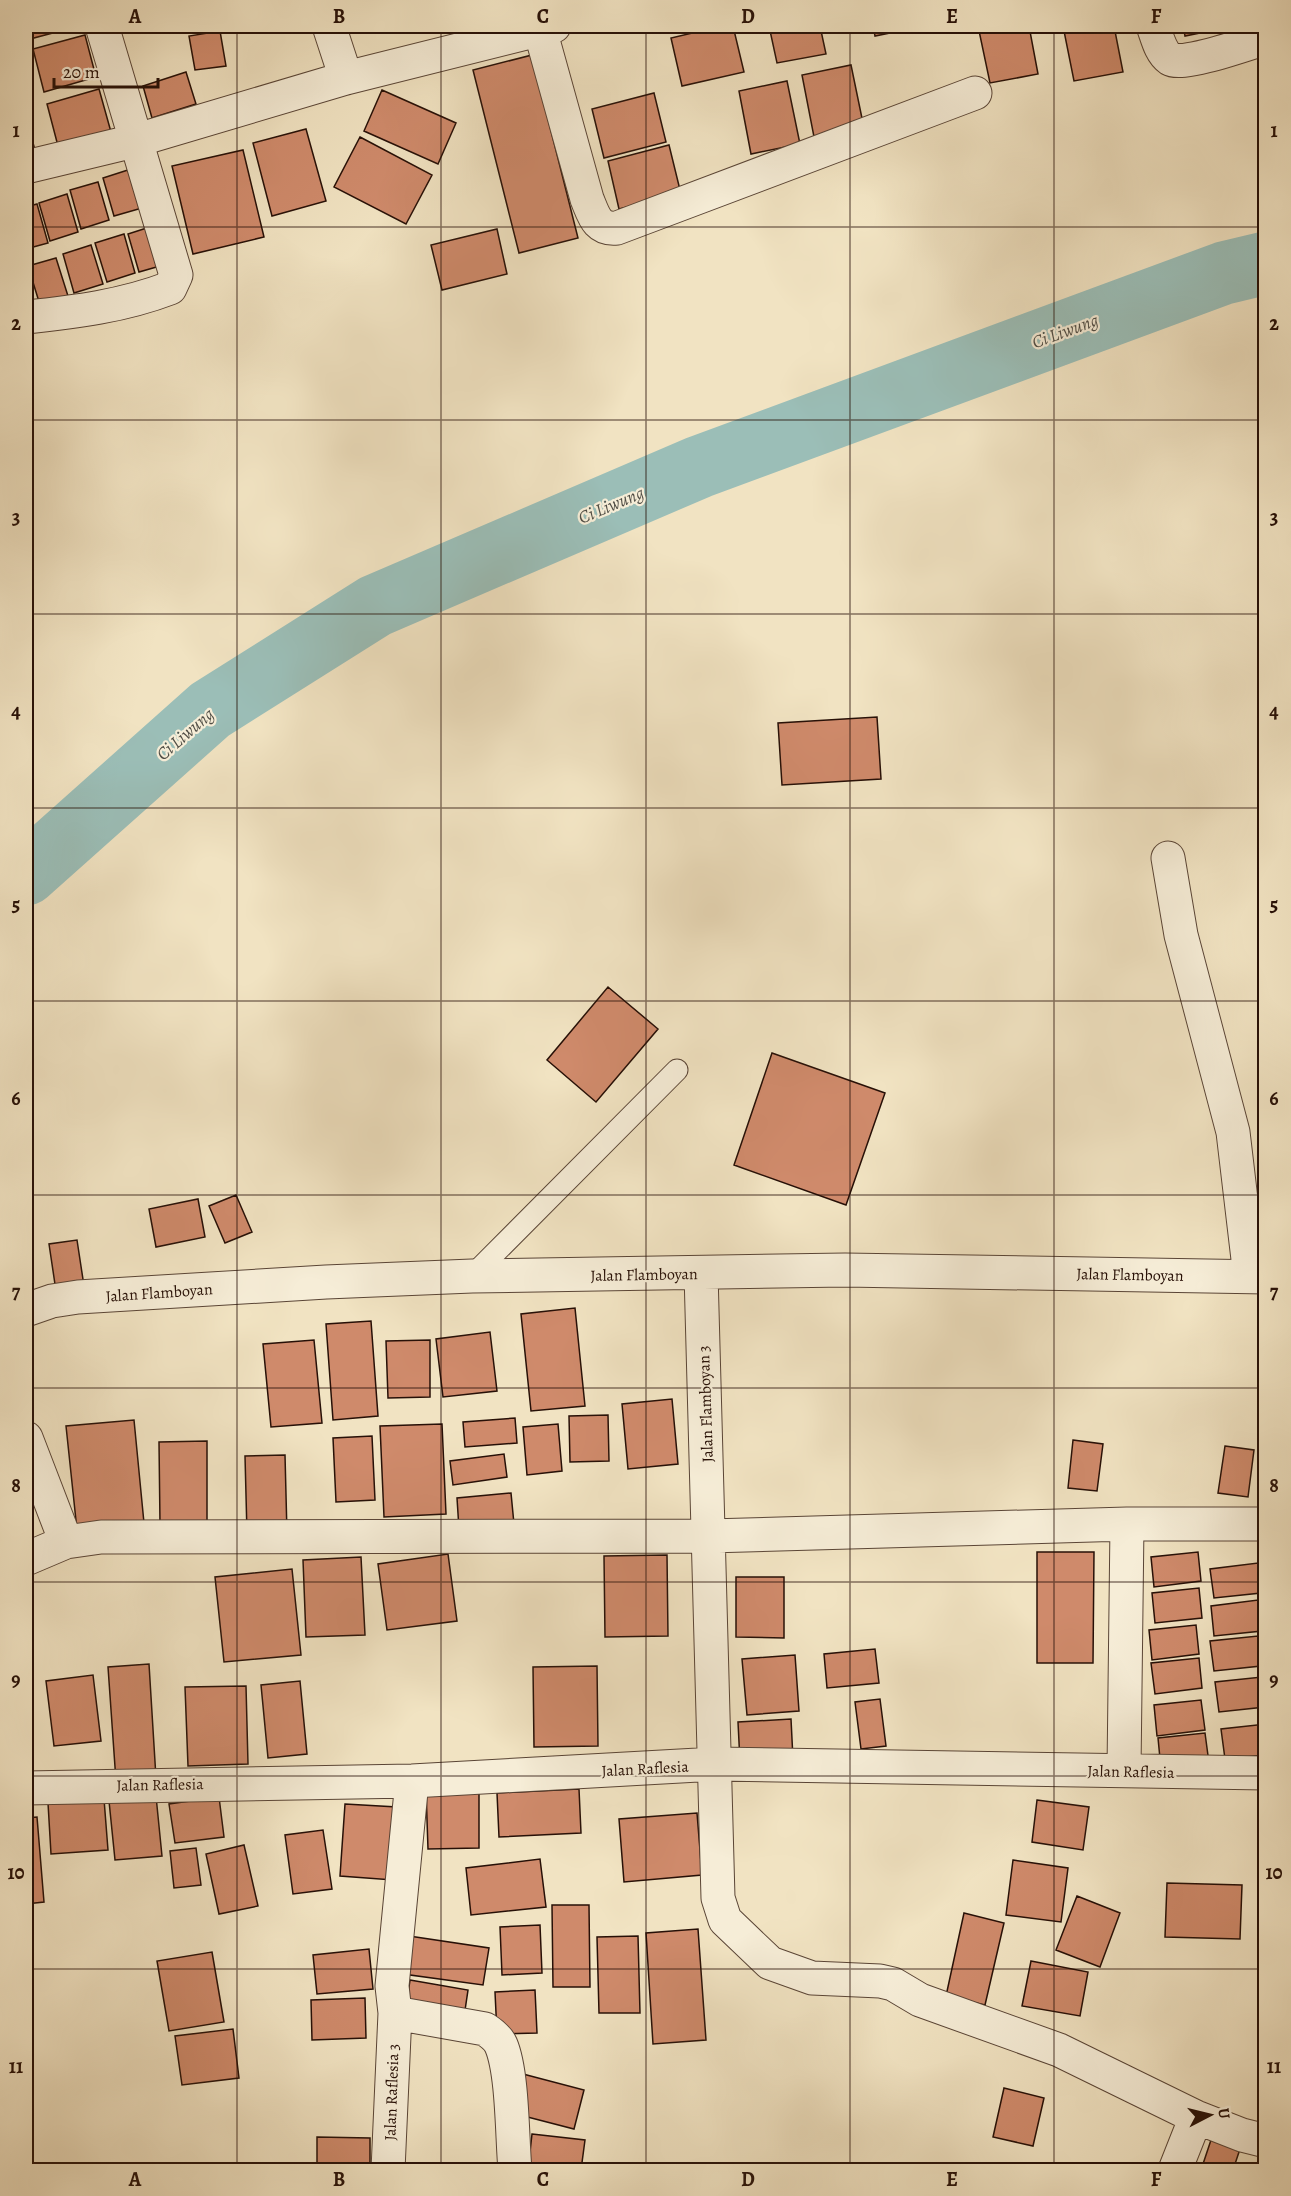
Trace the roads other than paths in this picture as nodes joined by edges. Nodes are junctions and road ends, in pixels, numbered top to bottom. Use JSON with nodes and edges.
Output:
{"nodes":[{"id":1,"x":102,"y":26,"type":"edge"},
{"id":2,"x":330,"y":26,"type":"edge"},
{"id":3,"x":1153,"y":26,"type":"edge"},
{"id":4,"x":544,"y":27,"type":"edge"},
{"id":5,"x":1266,"y":38,"type":"edge"},
{"id":6,"x":346,"y":78,"type":"junction"},
{"id":7,"x":975,"y":93,"type":"dead end"},
{"id":8,"x":134,"y":141,"type":"junction"},
{"id":9,"x":26,"y":167,"type":"edge"},
{"id":10,"x":26,"y":317,"type":"edge"},
{"id":11,"x":1168,"y":858,"type":"dead end"},
{"id":12,"x":677,"y":1070,"type":"dead end"},
{"id":13,"x":701,"y":1273,"type":"junction"},
{"id":14,"x":472,"y":1276,"type":"junction"},
{"id":15,"x":1258,"y":1276,"type":"edge"},
{"id":16,"x":26,"y":1310,"type":"edge"},
{"id":17,"x":26,"y":1438,"type":"edge"},
{"id":18,"x":1127,"y":1524,"type":"junction"},
{"id":19,"x":1266,"y":1524,"type":"edge"},
{"id":20,"x":709,"y":1536,"type":"junction"},
{"id":21,"x":66,"y":1542,"type":"junction"},
{"id":22,"x":26,"y":1559,"type":"edge"},
{"id":23,"x":716,"y":1764,"type":"junction"},
{"id":24,"x":1124,"y":1770,"type":"junction"},
{"id":25,"x":1266,"y":1773,"type":"edge"},
{"id":26,"x":412,"y":1781,"type":"junction"},
{"id":27,"x":26,"y":1788,"type":"edge"},
{"id":28,"x":395,"y":2013,"type":"junction"},
{"id":29,"x":1196,"y":2117,"type":"junction"},
{"id":30,"x":1266,"y":2140,"type":"edge"},
{"id":31,"x":388,"y":2170,"type":"edge"},
{"id":32,"x":515,"y":2170,"type":"edge"},
{"id":33,"x":1175,"y":2170,"type":"edge"}],
"edges":[{"from":1,"to":8,"type":"street"},
{"from":2,"to":6,"type":"street"},
{"from":3,"to":5,"type":"street"},
{"from":4,"to":6,"type":"street"},
{"from":4,"to":7,"type":"street"},
{"from":6,"to":8,"type":"street"},
{"from":8,"to":9,"type":"street"},
{"from":8,"to":10,"type":"street"},
{"from":11,"to":15,"type":"street"},
{"from":12,"to":14,"type":"lane"},
{"from":13,"to":14,"type":"street","name":"Jalan Flamboyan"},
{"from":13,"to":15,"type":"street","name":"Jalan Flamboyan"},
{"from":13,"to":20,"type":"street","name":"Jalan Flamboyan 3"},
{"from":14,"to":16,"type":"street","name":"Jalan Flamboyan"},
{"from":17,"to":21,"type":"street"},
{"from":18,"to":19,"type":"street"},
{"from":18,"to":20,"type":"street"},
{"from":18,"to":24,"type":"street"},
{"from":20,"to":21,"type":"street"},
{"from":20,"to":23,"type":"street","name":"Jalan Flamboyan 3"},
{"from":21,"to":22,"type":"street"},
{"from":23,"to":24,"type":"street","name":"Jalan Raflesia"},
{"from":23,"to":26,"type":"street","name":"Jalan Raflesia"},
{"from":23,"to":29,"type":"street","name":"Jalan Flamboyan 3"},
{"from":24,"to":25,"type":"street","name":"Jalan Raflesia"},
{"from":26,"to":27,"type":"street","name":"Jalan Raflesia"},
{"from":26,"to":28,"type":"street","name":"Jalan Raflesia 3"},
{"from":28,"to":31,"type":"street","name":"Jalan Raflesia 3"},
{"from":28,"to":32,"type":"street"},
{"from":29,"to":30,"type":"street","name":"Jalan Flamboyan 3"},
{"from":29,"to":33,"type":"street"}]}
